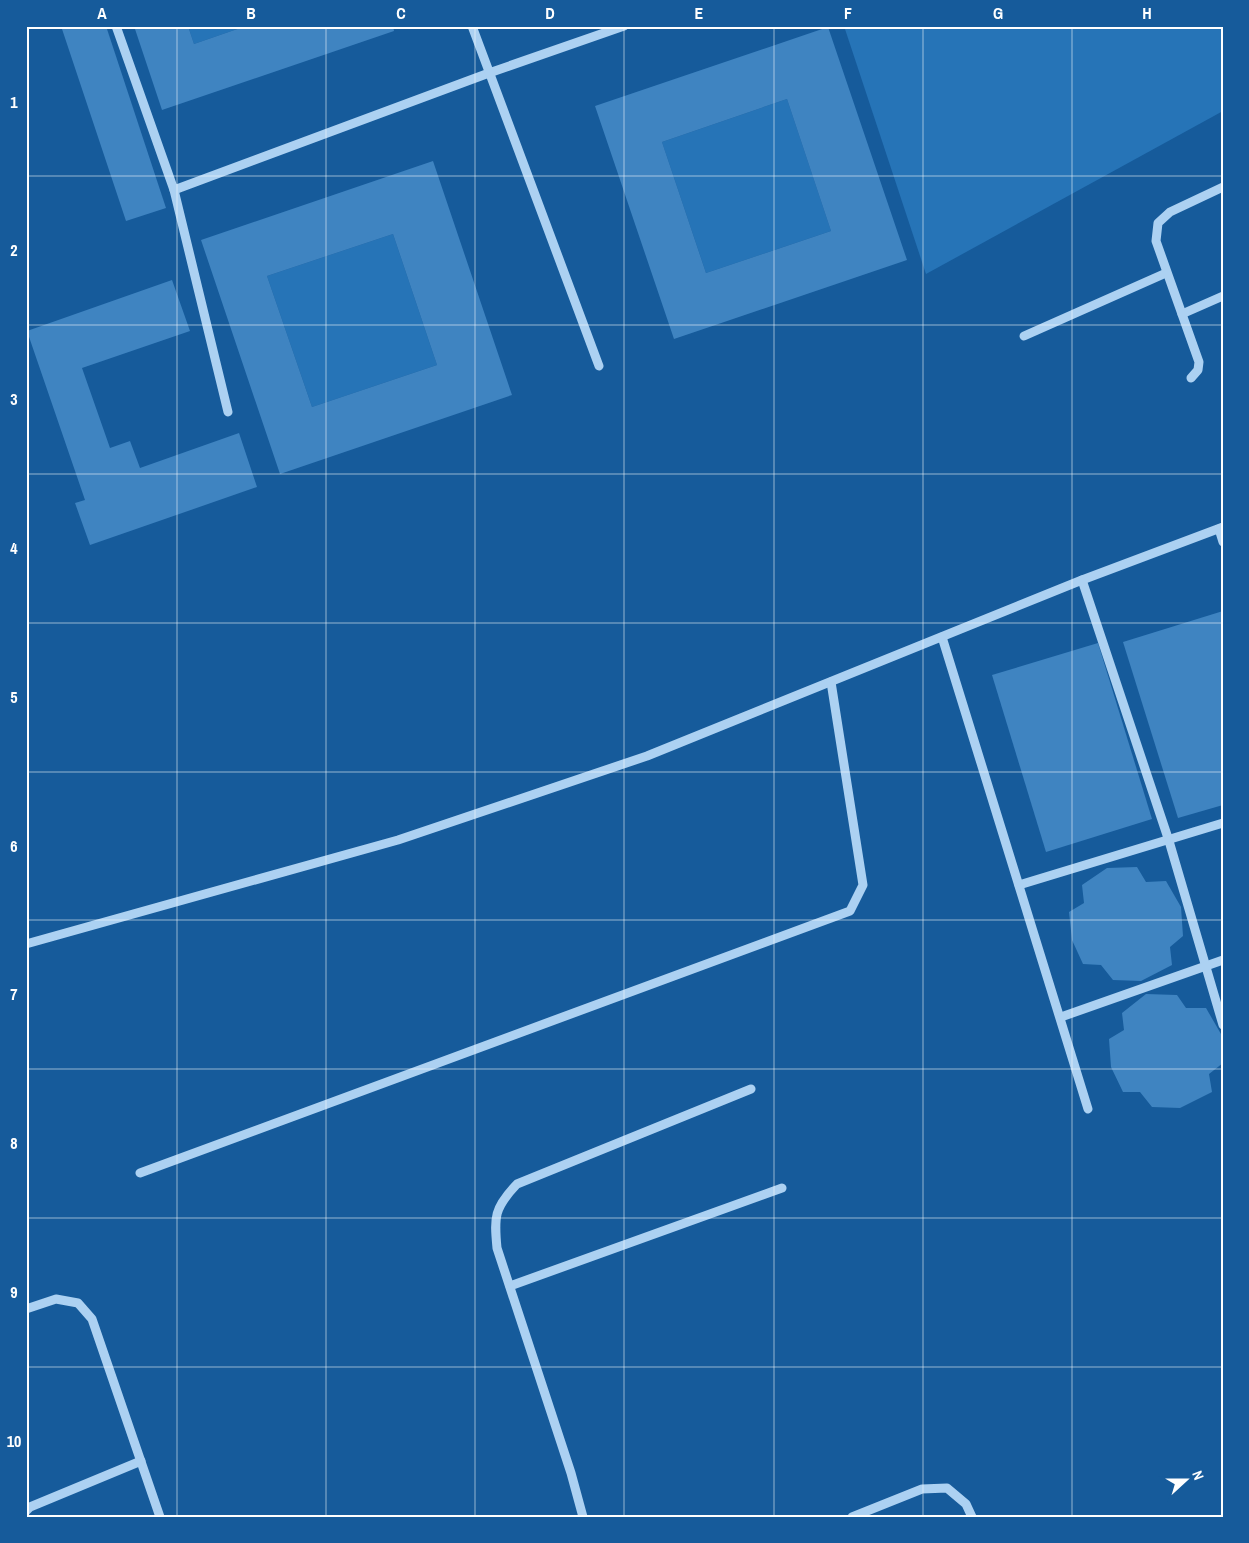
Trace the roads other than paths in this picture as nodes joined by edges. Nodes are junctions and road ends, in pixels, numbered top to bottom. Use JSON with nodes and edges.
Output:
{"nodes":[{"id":1,"x":116,"y":26,"type":"edge"},
{"id":2,"x":472,"y":26,"type":"edge"},
{"id":3,"x":624,"y":26,"type":"edge"},
{"id":4,"x":489,"y":73,"type":"junction"},
{"id":5,"x":1223,"y":187,"type":"edge"},
{"id":6,"x":174,"y":190,"type":"junction"},
{"id":7,"x":1166,"y":273,"type":"junction"},
{"id":8,"x":1223,"y":296,"type":"edge"},
{"id":9,"x":1182,"y":314,"type":"junction"},
{"id":10,"x":1024,"y":336,"type":"dead end"},
{"id":11,"x":599,"y":366,"type":"dead end"},
{"id":12,"x":1191,"y":378,"type":"dead end"},
{"id":13,"x":228,"y":412,"type":"dead end"},
{"id":14,"x":1221,"y":528,"type":"edge"},
{"id":15,"x":1223,"y":542,"type":"edge"},
{"id":16,"x":1082,"y":580,"type":"junction"},
{"id":17,"x":942,"y":637,"type":"junction"},
{"id":18,"x":831,"y":682,"type":"junction"},
{"id":19,"x":1223,"y":823,"type":"edge"},
{"id":20,"x":1169,"y":841,"type":"junction"},
{"id":21,"x":1019,"y":885,"type":"junction"},
{"id":22,"x":26,"y":944,"type":"edge"},
{"id":23,"x":1223,"y":960,"type":"edge"},
{"id":24,"x":1205,"y":966,"type":"junction"},
{"id":25,"x":1061,"y":1017,"type":"junction"},
{"id":26,"x":1223,"y":1025,"type":"edge"},
{"id":27,"x":751,"y":1089,"type":"dead end"},
{"id":28,"x":1088,"y":1108,"type":"dead end"},
{"id":29,"x":140,"y":1173,"type":"dead end"},
{"id":30,"x":782,"y":1188,"type":"dead end"},
{"id":31,"x":510,"y":1286,"type":"junction"},
{"id":32,"x":26,"y":1309,"type":"edge"},
{"id":33,"x":141,"y":1461,"type":"junction"},
{"id":34,"x":26,"y":1511,"type":"edge"},
{"id":35,"x":160,"y":1517,"type":"edge"},
{"id":36,"x":583,"y":1517,"type":"edge"},
{"id":37,"x":852,"y":1517,"type":"edge"},
{"id":38,"x":972,"y":1517,"type":"edge"}],
"edges":[{"from":1,"to":6,"type":"street"},
{"from":2,"to":4,"type":"street"},
{"from":3,"to":4,"type":"street"},
{"from":4,"to":6,"type":"street"},
{"from":4,"to":11,"type":"street"},
{"from":5,"to":7,"type":"street"},
{"from":6,"to":13,"type":"street"},
{"from":7,"to":9,"type":"street"},
{"from":7,"to":10,"type":"street"},
{"from":8,"to":9,"type":"street"},
{"from":9,"to":12,"type":"street"},
{"from":14,"to":15,"type":"street"},
{"from":14,"to":16,"type":"street"},
{"from":16,"to":17,"type":"street"},
{"from":16,"to":20,"type":"street"},
{"from":17,"to":18,"type":"street"},
{"from":17,"to":21,"type":"street"},
{"from":18,"to":22,"type":"street"},
{"from":18,"to":29,"type":"street"},
{"from":19,"to":20,"type":"street"},
{"from":20,"to":21,"type":"street"},
{"from":20,"to":24,"type":"street"},
{"from":21,"to":25,"type":"street"},
{"from":23,"to":24,"type":"street"},
{"from":24,"to":25,"type":"street"},
{"from":24,"to":26,"type":"street"},
{"from":25,"to":28,"type":"street"},
{"from":27,"to":31,"type":"street"},
{"from":30,"to":31,"type":"street"},
{"from":31,"to":36,"type":"street"},
{"from":32,"to":33,"type":"street"},
{"from":33,"to":34,"type":"street"},
{"from":33,"to":35,"type":"street"},
{"from":37,"to":38,"type":"street"}]}
